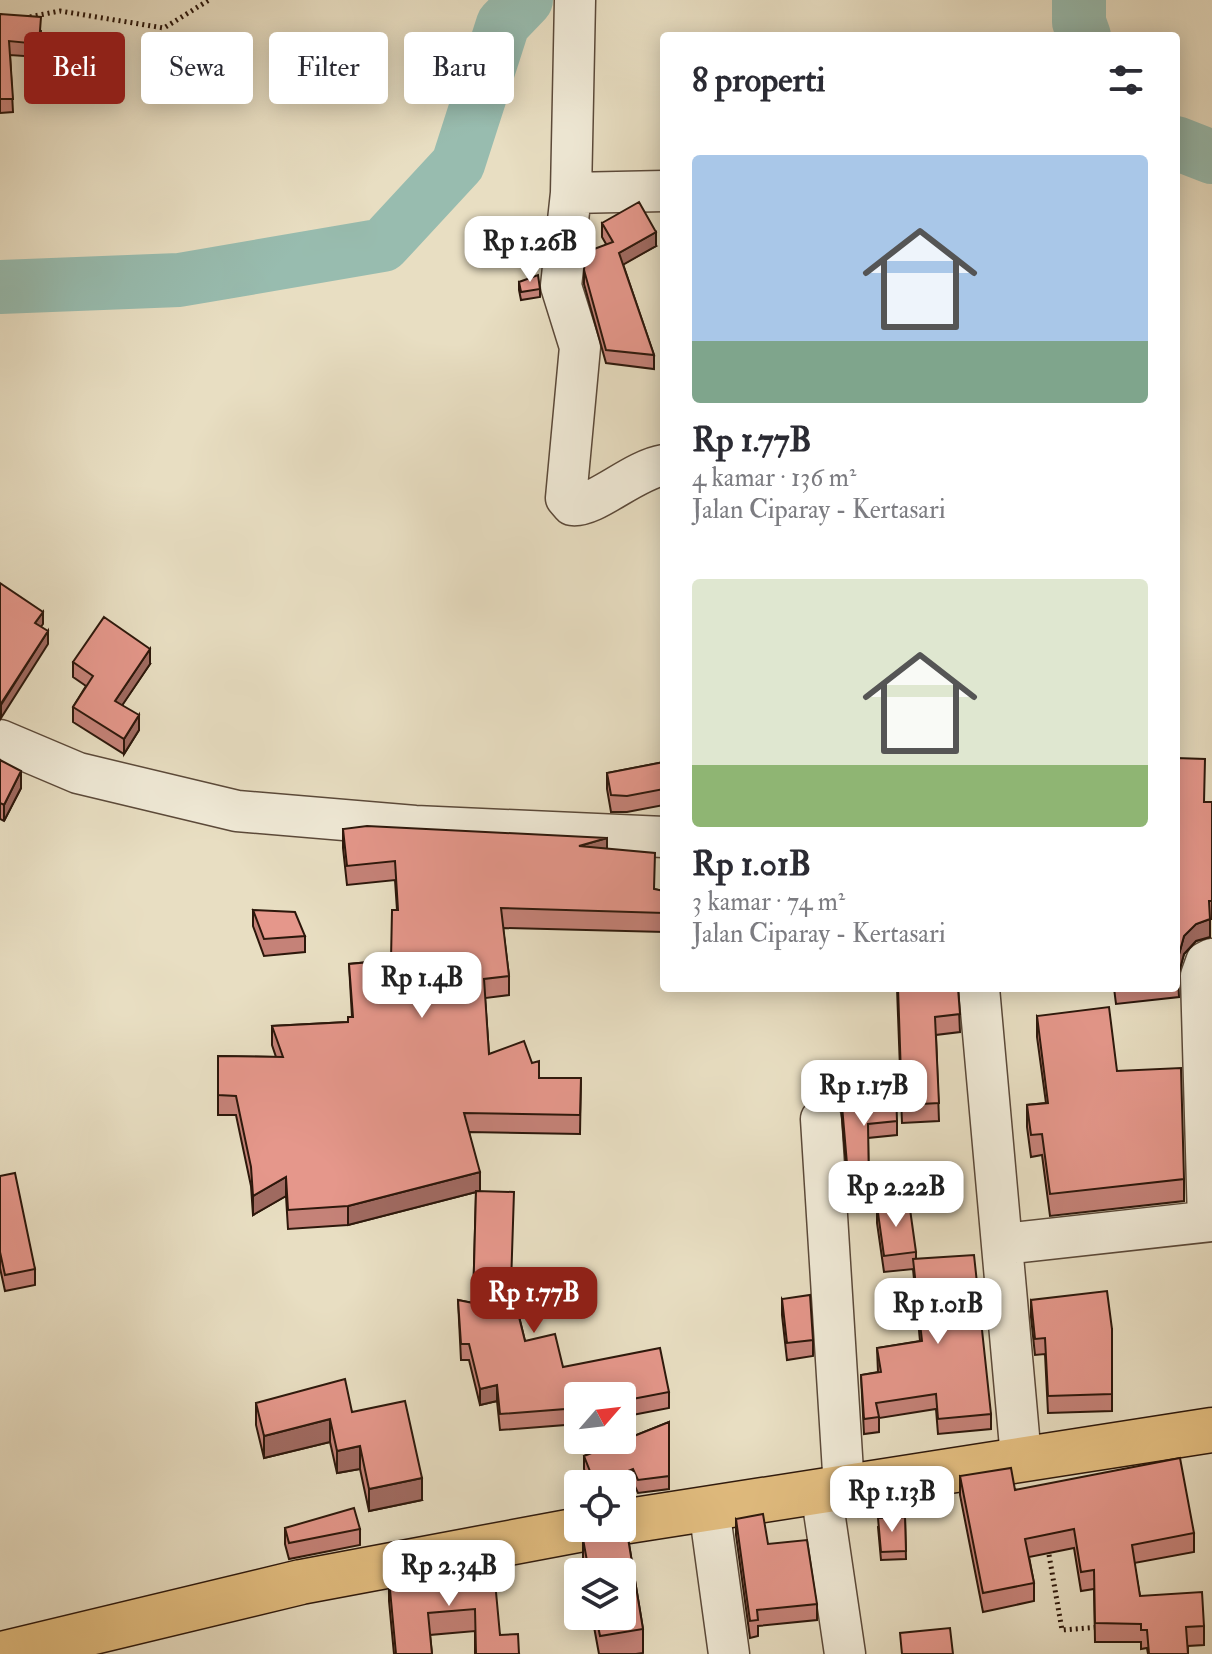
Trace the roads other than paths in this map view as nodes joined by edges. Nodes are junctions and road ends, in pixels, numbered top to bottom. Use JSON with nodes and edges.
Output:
{"nodes":[{"id":1,"x":575,"y":0,"type":"edge"},
{"id":2,"x":660,"y":191,"type":"edge"},
{"id":3,"x":571,"y":193,"type":"junction"},
{"id":4,"x":660,"y":466,"type":"edge"},
{"id":5,"x":0,"y":740,"type":"edge"},
{"id":6,"x":660,"y":837,"type":"edge"},
{"id":7,"x":1212,"y":959,"type":"edge"},
{"id":8,"x":979,"y":992,"type":"edge"},
{"id":9,"x":821,"y":1119,"type":"dead end"},
{"id":10,"x":1210,"y":1221,"type":"edge"},
{"id":11,"x":1004,"y":1244,"type":"junction"},
{"id":12,"x":1212,"y":1430,"type":"edge"},
{"id":13,"x":1021,"y":1458,"type":"junction"},
{"id":14,"x":832,"y":1489,"type":"junction"},
{"id":15,"x":709,"y":1508,"type":"junction"},
{"id":16,"x":636,"y":1520,"type":"edge"},
{"id":17,"x":564,"y":1533,"type":"edge"},
{"id":18,"x":2,"y":1654,"type":"edge"},
{"id":19,"x":729,"y":1654,"type":"edge"},
{"id":20,"x":845,"y":1654,"type":"edge"}],
"edges":[{"from":1,"to":3,"type":"street"},
{"from":2,"to":3,"type":"street"},
{"from":3,"to":4,"type":"street"},
{"from":5,"to":6,"type":"street"},
{"from":7,"to":10,"type":"street"},
{"from":8,"to":11,"type":"street"},
{"from":9,"to":14,"type":"street"},
{"from":10,"to":11,"type":"street"},
{"from":11,"to":13,"type":"street"},
{"from":12,"to":13,"type":"main road"},
{"from":13,"to":14,"type":"main road"},
{"from":14,"to":15,"type":"main road"},
{"from":14,"to":20,"type":"street"},
{"from":15,"to":16,"type":"main road"},
{"from":15,"to":19,"type":"street"},
{"from":17,"to":18,"type":"main road"}]}
